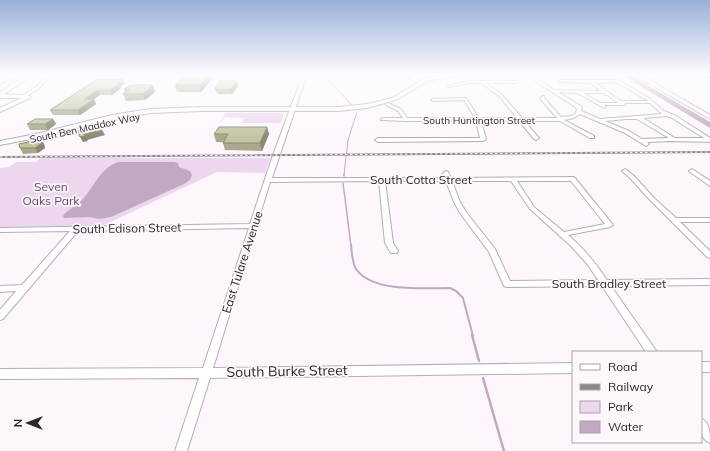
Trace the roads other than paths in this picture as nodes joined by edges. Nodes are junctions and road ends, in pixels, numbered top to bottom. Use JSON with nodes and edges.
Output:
{"nodes":[{"id":1,"x":0,"y":95,"type":"edge"},
{"id":2,"x":28,"y":95,"type":"edge"},
{"id":3,"x":29,"y":95,"type":"edge"},
{"id":4,"x":297,"y":95,"type":"edge"},
{"id":5,"x":402,"y":95,"type":"edge"},
{"id":6,"x":405,"y":95,"type":"edge"},
{"id":7,"x":500,"y":95,"type":"edge"},
{"id":8,"x":560,"y":95,"type":"edge"},
{"id":9,"x":584,"y":95,"type":"edge"},
{"id":10,"x":609,"y":95,"type":"edge"},
{"id":11,"x":642,"y":95,"type":"edge"},
{"id":12,"x":672,"y":95,"type":"edge"},
{"id":13,"x":543,"y":97,"type":"dead end"},
{"id":14,"x":24,"y":98,"type":"junction"},
{"id":15,"x":0,"y":100,"type":"edge"},
{"id":16,"x":433,"y":100,"type":"dead end"},
{"id":17,"x":650,"y":102,"type":"junction"},
{"id":18,"x":622,"y":103,"type":"junction"},
{"id":19,"x":388,"y":104,"type":"junction"},
{"id":20,"x":598,"y":104,"type":"junction"},
{"id":21,"x":604,"y":107,"type":"dead end"},
{"id":22,"x":0,"y":109,"type":"edge"},
{"id":23,"x":196,"y":109,"type":"junction"},
{"id":24,"x":292,"y":110,"type":"junction"},
{"id":25,"x":152,"y":113,"type":"junction"},
{"id":26,"x":578,"y":114,"type":"junction"},
{"id":27,"x":668,"y":114,"type":"junction"},
{"id":28,"x":710,"y":117,"type":"edge"},
{"id":29,"x":638,"y":118,"type":"junction"},
{"id":30,"x":383,"y":119,"type":"dead end"},
{"id":31,"x":561,"y":119,"type":"junction"},
{"id":32,"x":406,"y":120,"type":"junction"},
{"id":33,"x":478,"y":120,"type":"junction"},
{"id":34,"x":521,"y":120,"type":"junction"},
{"id":35,"x":601,"y":120,"type":"junction"},
{"id":36,"x":592,"y":137,"type":"dead end"},
{"id":37,"x":536,"y":138,"type":"dead end"},
{"id":38,"x":674,"y":139,"type":"junction"},
{"id":39,"x":378,"y":140,"type":"dead end"},
{"id":40,"x":710,"y":140,"type":"edge"},
{"id":41,"x":0,"y":144,"type":"edge"},
{"id":42,"x":625,"y":171,"type":"dead end"},
{"id":43,"x":692,"y":171,"type":"dead end"},
{"id":44,"x":447,"y":176,"type":"junction"},
{"id":45,"x":513,"y":179,"type":"junction"},
{"id":46,"x":268,"y":180,"type":"junction"},
{"id":47,"x":382,"y":180,"type":"junction"},
{"id":48,"x":710,"y":184,"type":"edge"},
{"id":49,"x":674,"y":220,"type":"junction"},
{"id":50,"x":710,"y":220,"type":"edge"},
{"id":51,"x":253,"y":226,"type":"junction"},
{"id":52,"x":77,"y":228,"type":"junction"},
{"id":53,"x":0,"y":230,"type":"edge"},
{"id":54,"x":563,"y":234,"type":"junction"},
{"id":55,"x":394,"y":251,"type":"dead end"},
{"id":56,"x":710,"y":254,"type":"edge"},
{"id":57,"x":710,"y":282,"type":"edge"},
{"id":58,"x":606,"y":283,"type":"junction"},
{"id":59,"x":0,"y":288,"type":"edge"},
{"id":60,"x":24,"y":288,"type":"junction"},
{"id":61,"x":0,"y":316,"type":"edge"},
{"id":62,"x":651,"y":351,"type":"edge"},
{"id":63,"x":572,"y":368,"type":"edge"},
{"id":64,"x":206,"y":373,"type":"junction"},
{"id":65,"x":0,"y":374,"type":"edge"},
{"id":66,"x":702,"y":425,"type":"edge"},
{"id":67,"x":710,"y":437,"type":"edge"},
{"id":68,"x":181,"y":451,"type":"edge"}],
"edges":[{"from":1,"to":14,"type":"highway"},
{"from":2,"to":14,"type":"street"},
{"from":3,"to":14,"type":"street"},
{"from":4,"to":24,"type":"street","name":"East Tulare Avenue"},
{"from":5,"to":24,"type":"main road","name":"South Ben Maddox Way"},
{"from":6,"to":19,"type":"main road","name":"South Ben Maddox Way"},
{"from":7,"to":34,"type":"street"},
{"from":8,"to":26,"type":"street"},
{"from":9,"to":20,"type":"street"},
{"from":10,"to":18,"type":"street"},
{"from":11,"to":17,"type":"street"},
{"from":12,"to":28,"type":"main road"},
{"from":13,"to":31,"type":"street"},
{"from":14,"to":15,"type":"highway"},
{"from":14,"to":22,"type":"main road"},
{"from":14,"to":22,"type":"main road"},
{"from":16,"to":33,"type":"street"},
{"from":17,"to":18,"type":"street"},
{"from":17,"to":27,"type":"street"},
{"from":18,"to":20,"type":"street"},
{"from":19,"to":24,"type":"main road","name":"South Ben Maddox Way"},
{"from":19,"to":32,"type":"street"},
{"from":20,"to":21,"type":"street"},
{"from":23,"to":24,"type":"main road","name":"South Ben Maddox Way"},
{"from":23,"to":25,"type":"main road"},
{"from":23,"to":41,"type":"main road","name":"South Ben Maddox Way"},
{"from":24,"to":25,"type":"main road","name":"South Ben Maddox Way"},
{"from":24,"to":46,"type":"street","name":"East Tulare Avenue"},
{"from":25,"to":41,"type":"main road","name":"South Ben Maddox Way"},
{"from":26,"to":31,"type":"street","name":"South Huntington Street"},
{"from":26,"to":35,"type":"street"},
{"from":27,"to":29,"type":"street"},
{"from":27,"to":40,"type":"street"},
{"from":29,"to":35,"type":"street"},
{"from":29,"to":38,"type":"street"},
{"from":30,"to":32,"type":"street","name":"South Huntington Street"},
{"from":31,"to":34,"type":"street","name":"South Huntington Street"},
{"from":31,"to":36,"type":"street"},
{"from":32,"to":33,"type":"street","name":"South Huntington Street"},
{"from":33,"to":34,"type":"street","name":"South Huntington Street"},
{"from":33,"to":39,"type":"street"},
{"from":34,"to":37,"type":"street"},
{"from":35,"to":38,"type":"street"},
{"from":38,"to":40,"type":"street"},
{"from":42,"to":49,"type":"street"},
{"from":43,"to":48,"type":"street"},
{"from":44,"to":45,"type":"street","name":"South Cotta Street"},
{"from":44,"to":47,"type":"street","name":"South Cotta Street"},
{"from":44,"to":58,"type":"street","name":"South Bradley Street"},
{"from":45,"to":54,"type":"street"},
{"from":45,"to":54,"type":"street","name":"South Cotta Street"},
{"from":46,"to":47,"type":"street","name":"South Cotta Street"},
{"from":46,"to":51,"type":"street","name":"East Tulare Avenue"},
{"from":47,"to":55,"type":"street"},
{"from":49,"to":50,"type":"street"},
{"from":49,"to":56,"type":"street"},
{"from":51,"to":52,"type":"street","name":"South Edison Street"},
{"from":51,"to":64,"type":"street","name":"East Tulare Avenue"},
{"from":52,"to":53,"type":"street","name":"South Edison Street"},
{"from":52,"to":60,"type":"street"},
{"from":54,"to":58,"type":"street"},
{"from":57,"to":58,"type":"street","name":"South Bradley Street"},
{"from":58,"to":62,"type":"street"},
{"from":59,"to":60,"type":"street"},
{"from":60,"to":61,"type":"street"},
{"from":63,"to":64,"type":"street","name":"South Burke Street"},
{"from":64,"to":65,"type":"street","name":"South Burke Street"},
{"from":64,"to":68,"type":"street","name":"East Tulare Avenue"},
{"from":66,"to":67,"type":"street"}]}
